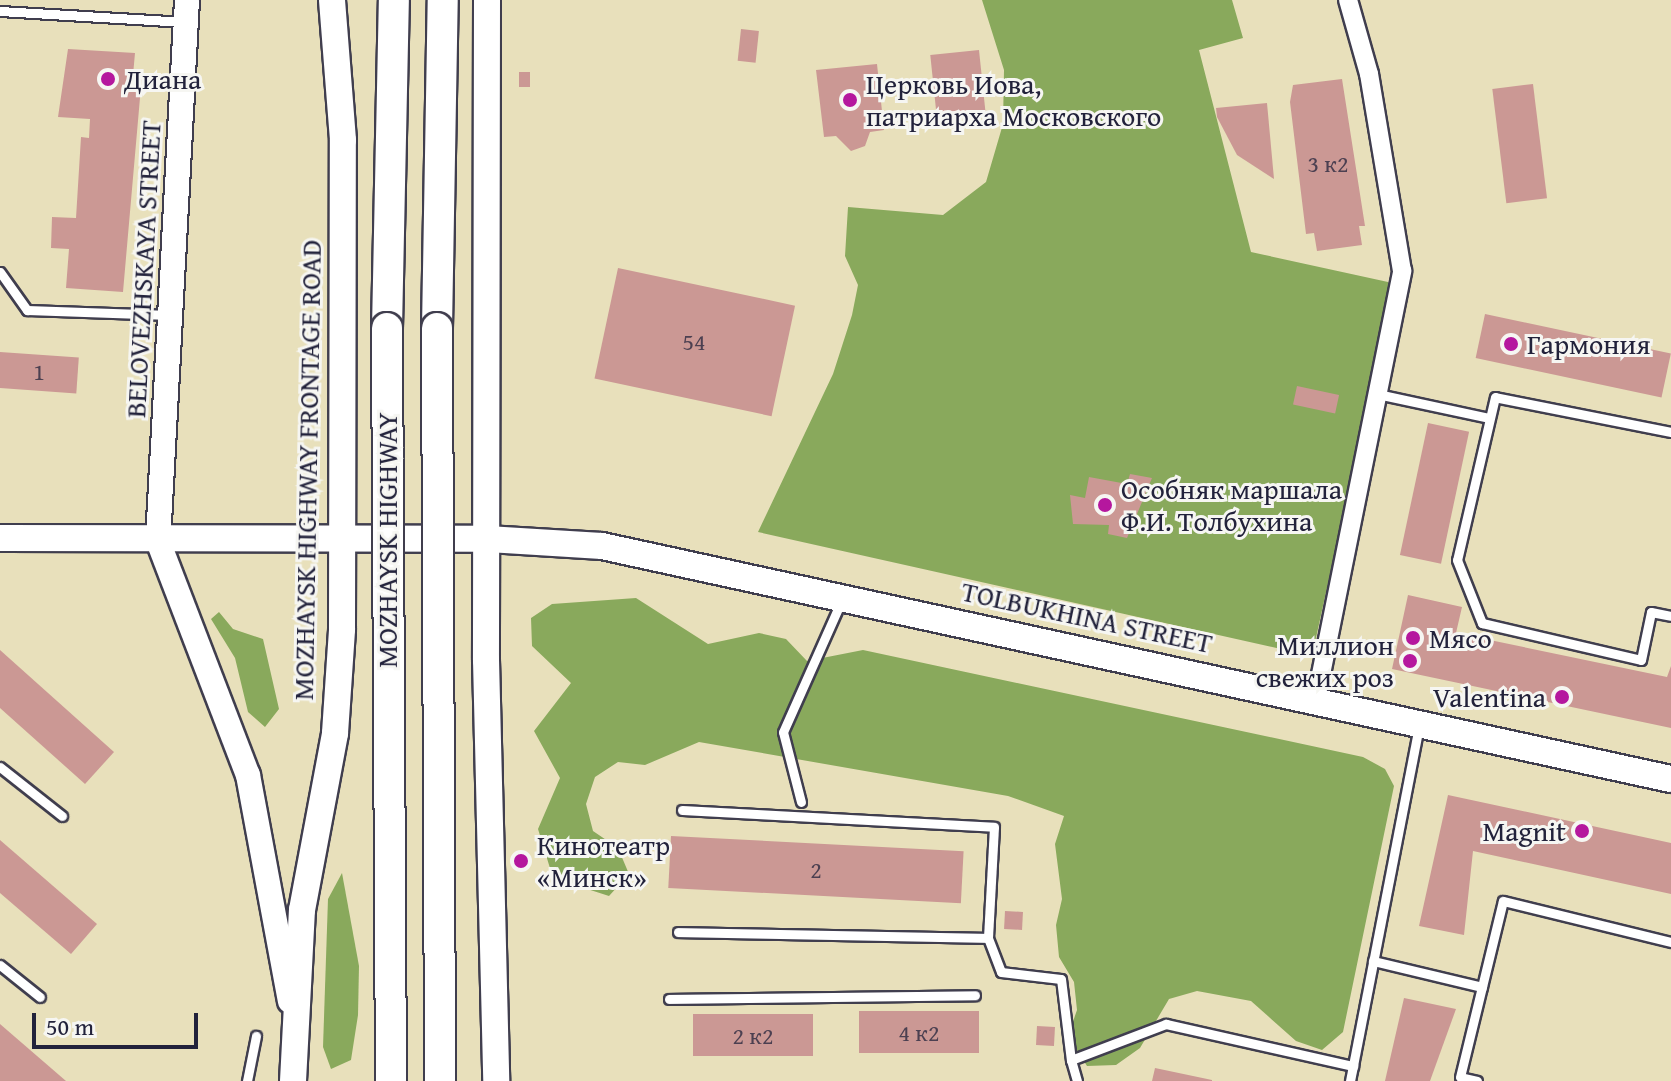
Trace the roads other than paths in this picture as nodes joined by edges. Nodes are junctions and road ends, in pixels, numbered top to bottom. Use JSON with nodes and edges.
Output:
{"nodes":[{"id":1,"x":332,"y":0,"type":"edge"},
{"id":2,"x":350,"y":0,"type":"edge"},
{"id":3,"x":394,"y":0,"type":"edge"},
{"id":4,"x":443,"y":0,"type":"edge"},
{"id":5,"x":1348,"y":0,"type":"edge"},
{"id":6,"x":490,"y":4,"type":"edge"},
{"id":7,"x":0,"y":11,"type":"edge"},
{"id":8,"x":187,"y":11,"type":"edge"},
{"id":9,"x":343,"y":140,"type":"junction"},
{"id":10,"x":0,"y":272,"type":"edge"},
{"id":11,"x":170,"y":315,"type":"junction"},
{"id":12,"x":1382,"y":395,"type":"junction"},
{"id":13,"x":1489,"y":418,"type":"junction"},
{"id":14,"x":1671,"y":432,"type":"edge"},
{"id":15,"x":0,"y":538,"type":"edge"},
{"id":16,"x":343,"y":538,"type":"junction"},
{"id":17,"x":488,"y":539,"type":"junction"},
{"id":18,"x":158,"y":541,"type":"junction"},
{"id":19,"x":843,"y":599,"type":"junction"},
{"id":20,"x":1671,"y":616,"type":"edge"},
{"id":21,"x":1316,"y":699,"type":"junction"},
{"id":22,"x":1420,"y":723,"type":"junction"},
{"id":23,"x":0,"y":767,"type":"edge"},
{"id":24,"x":1671,"y":779,"type":"edge"},
{"id":25,"x":801,"y":802,"type":"dead end"},
{"id":26,"x":682,"y":810,"type":"dead end"},
{"id":27,"x":62,"y":816,"type":"dead end"},
{"id":28,"x":678,"y":932,"type":"dead end"},
{"id":29,"x":988,"y":938,"type":"junction"},
{"id":30,"x":1671,"y":942,"type":"edge"},
{"id":31,"x":1373,"y":961,"type":"junction"},
{"id":32,"x":0,"y":965,"type":"edge"},
{"id":33,"x":1482,"y":987,"type":"junction"},
{"id":34,"x":975,"y":995,"type":"dead end"},
{"id":35,"x":40,"y":997,"type":"dead end"},
{"id":36,"x":669,"y":999,"type":"dead end"},
{"id":37,"x":293,"y":1019,"type":"junction"},
{"id":38,"x":256,"y":1036,"type":"dead end"},
{"id":39,"x":1071,"y":1060,"type":"junction"},
{"id":40,"x":1353,"y":1066,"type":"junction"},
{"id":41,"x":247,"y":1081,"type":"edge"},
{"id":42,"x":293,"y":1081,"type":"edge"},
{"id":43,"x":391,"y":1081,"type":"edge"},
{"id":44,"x":440,"y":1081,"type":"edge"},
{"id":45,"x":496,"y":1081,"type":"edge"},
{"id":46,"x":1077,"y":1081,"type":"edge"},
{"id":47,"x":1350,"y":1081,"type":"edge"},
{"id":48,"x":1477,"y":1081,"type":"edge"}],
"edges":[{"from":1,"to":9,"type":"main road","name":"MOZHAYSK HIGHWAY FRONTAGE ROAD"},
{"from":2,"to":9,"type":"main road"},
{"from":3,"to":43,"type":"main road","name":"MOZHAYSK HIGHWAY","bridge":true},
{"from":4,"to":44,"type":"main road","name":"MOZHAYSK HIGHWAY","bridge":true},
{"from":5,"to":12,"type":"street"},
{"from":6,"to":17,"type":"main road"},
{"from":7,"to":8,"type":"lane"},
{"from":8,"to":11,"type":"street","name":"BELOVEZHSKAYA STREET"},
{"from":9,"to":16,"type":"main road","name":"MOZHAYSK HIGHWAY FRONTAGE ROAD"},
{"from":10,"to":11,"type":"lane"},
{"from":11,"to":18,"type":"street","name":"BELOVEZHSKAYA STREET"},
{"from":12,"to":13,"type":"lane"},
{"from":12,"to":21,"type":"street"},
{"from":13,"to":14,"type":"lane"},
{"from":13,"to":20,"type":"lane"},
{"from":15,"to":18,"type":"main road","name":"TOLBUKHINA STREET"},
{"from":16,"to":17,"type":"main road","name":"TOLBUKHINA STREET"},
{"from":16,"to":18,"type":"main road","name":"TOLBUKHINA STREET"},
{"from":16,"to":37,"type":"main road","name":"MOZHAYSK HIGHWAY FRONTAGE ROAD"},
{"from":17,"to":19,"type":"main road","name":"TOLBUKHINA STREET"},
{"from":17,"to":45,"type":"main road"},
{"from":18,"to":37,"type":"street"},
{"from":19,"to":21,"type":"main road","name":"TOLBUKHINA STREET"},
{"from":19,"to":25,"type":"lane"},
{"from":21,"to":22,"type":"main road","name":"TOLBUKHINA STREET"},
{"from":22,"to":24,"type":"main road","name":"TOLBUKHINA STREET"},
{"from":22,"to":31,"type":"lane"},
{"from":23,"to":27,"type":"lane"},
{"from":26,"to":29,"type":"lane"},
{"from":28,"to":29,"type":"lane"},
{"from":29,"to":39,"type":"lane"},
{"from":30,"to":33,"type":"lane"},
{"from":31,"to":33,"type":"lane"},
{"from":31,"to":40,"type":"lane"},
{"from":32,"to":35,"type":"lane"},
{"from":33,"to":48,"type":"lane"},
{"from":34,"to":36,"type":"lane"},
{"from":37,"to":42,"type":"main road","name":"MOZHAYSK HIGHWAY FRONTAGE ROAD"},
{"from":38,"to":41,"type":"lane"},
{"from":39,"to":40,"type":"lane"},
{"from":39,"to":46,"type":"lane"},
{"from":40,"to":47,"type":"lane"}]}
